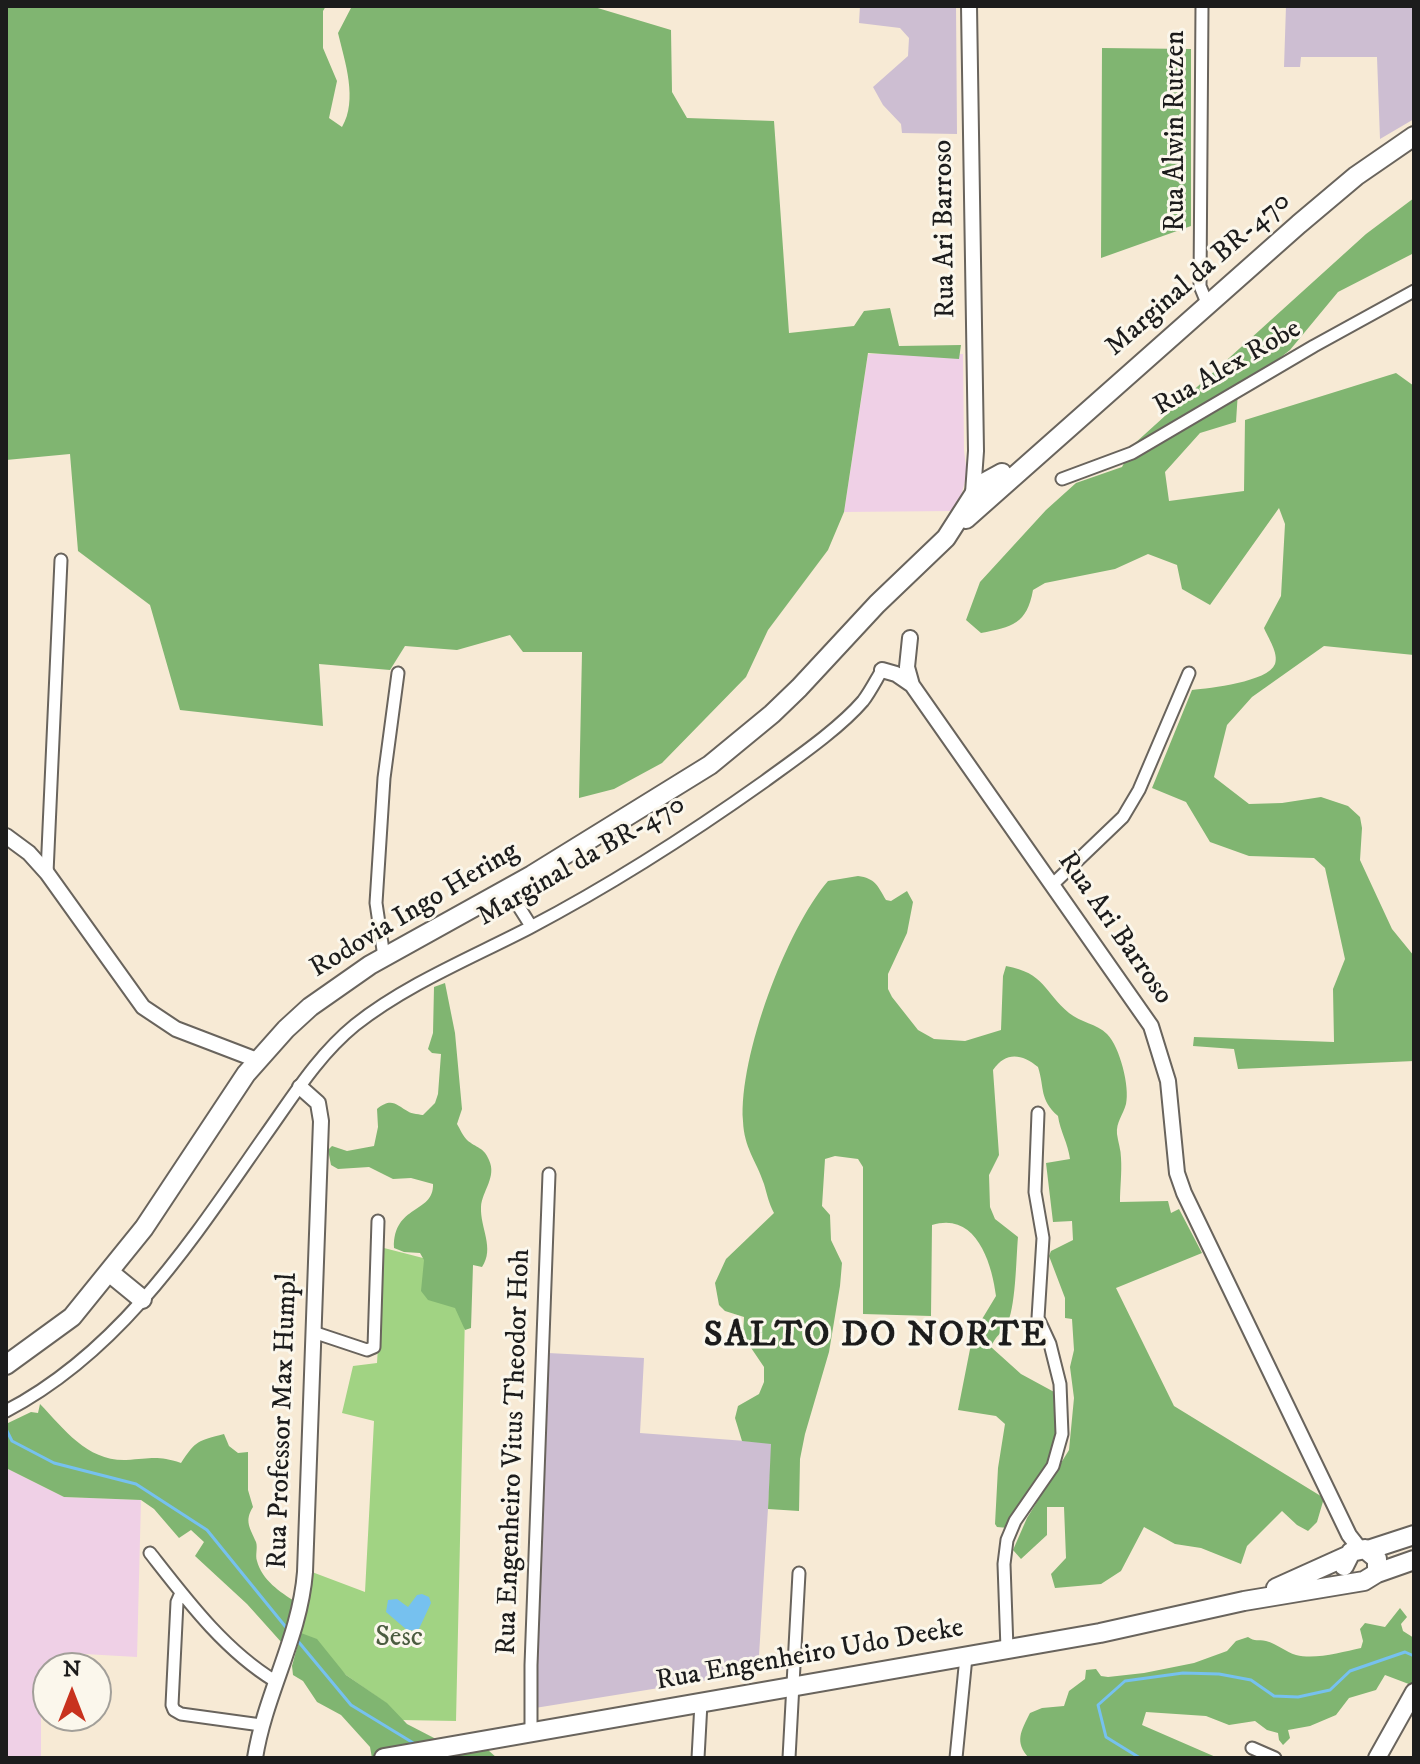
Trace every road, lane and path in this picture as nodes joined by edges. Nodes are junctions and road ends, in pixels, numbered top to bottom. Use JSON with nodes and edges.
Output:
{"nodes":[{"id":1,"x":969,"y":6,"type":"edge"},
{"id":2,"x":1202,"y":6,"type":"edge"},
{"id":3,"x":1414,"y":136,"type":"edge"},
{"id":4,"x":1414,"y":291,"type":"edge"},
{"id":5,"x":1207,"y":303,"type":"junction"},
{"id":6,"x":976,"y":451,"type":"junction"},
{"id":7,"x":1028,"y":465,"type":"junction"},
{"id":8,"x":1002,"y":473,"type":"junction"},
{"id":9,"x":1062,"y":479,"type":"dead end"},
{"id":10,"x":973,"y":494,"type":"junction"},
{"id":11,"x":946,"y":538,"type":"junction"},
{"id":12,"x":61,"y":560,"type":"dead end"},
{"id":13,"x":910,"y":638,"type":"dead end"},
{"id":14,"x":882,"y":670,"type":"joint"},
{"id":15,"x":398,"y":673,"type":"dead end"},
{"id":16,"x":1189,"y":673,"type":"dead end"},
{"id":17,"x":912,"y":685,"type":"junction"},
{"id":18,"x":6,"y":836,"type":"edge"},
{"id":19,"x":47,"y":873,"type":"junction"},
{"id":20,"x":1052,"y":885,"type":"junction"},
{"id":21,"x":507,"y":888,"type":"junction"},
{"id":22,"x":531,"y":926,"type":"junction"},
{"id":23,"x":384,"y":957,"type":"junction"},
{"id":24,"x":257,"y":1060,"type":"junction"},
{"id":25,"x":300,"y":1087,"type":"junction"},
{"id":26,"x":1038,"y":1113,"type":"dead end"},
{"id":27,"x":549,"y":1174,"type":"dead end"},
{"id":28,"x":378,"y":1221,"type":"dead end"},
{"id":29,"x":109,"y":1272,"type":"junction"},
{"id":30,"x":142,"y":1299,"type":"junction"},
{"id":31,"x":313,"y":1332,"type":"junction"},
{"id":32,"x":8,"y":1364,"type":"edge"},
{"id":33,"x":6,"y":1411,"type":"edge"},
{"id":34,"x":1414,"y":1535,"type":"edge"},
{"id":35,"x":1355,"y":1549,"type":"junction"},
{"id":36,"x":150,"y":1553,"type":"dead end"},
{"id":37,"x":1414,"y":1560,"type":"edge"},
{"id":38,"x":1382,"y":1571,"type":"junction"},
{"id":39,"x":799,"y":1573,"type":"dead end"},
{"id":40,"x":1414,"y":1575,"type":"edge"},
{"id":41,"x":1358,"y":1581,"type":"junction"},
{"id":42,"x":181,"y":1593,"type":"junction"},
{"id":43,"x":1244,"y":1601,"type":"junction"},
{"id":44,"x":1007,"y":1649,"type":"junction"},
{"id":45,"x":966,"y":1657,"type":"junction"},
{"id":46,"x":275,"y":1681,"type":"junction"},
{"id":47,"x":793,"y":1687,"type":"junction"},
{"id":48,"x":1414,"y":1692,"type":"edge"},
{"id":49,"x":701,"y":1703,"type":"junction"},
{"id":50,"x":261,"y":1725,"type":"junction"},
{"id":51,"x":531,"y":1733,"type":"junction"},
{"id":52,"x":1252,"y":1748,"type":"dead end"},
{"id":53,"x":255,"y":1758,"type":"edge"},
{"id":54,"x":384,"y":1758,"type":"edge"},
{"id":55,"x":698,"y":1758,"type":"edge"},
{"id":56,"x":789,"y":1758,"type":"edge"},
{"id":57,"x":956,"y":1758,"type":"edge"},
{"id":58,"x":1275,"y":1758,"type":"edge"},
{"id":59,"x":1377,"y":1758,"type":"edge"}],
"edges":[{"from":1,"to":6,"type":"street","name":"Rua Ari Barroso"},
{"from":2,"to":5,"type":"street","name":"Rua Alwin Rutzen"},
{"from":3,"to":5,"type":"main road","name":"Marginal da BR-470"},
{"from":4,"to":9,"type":"street","name":"Rua Alex Robe"},
{"from":5,"to":7,"type":"main road","name":"Marginal da BR-470"},
{"from":6,"to":8,"type":"street"},
{"from":6,"to":10,"type":"street","name":"Rua Ari Barroso"},
{"from":7,"to":8,"type":"street","name":"Marginal da BR-470"},
{"from":7,"to":11,"type":"main road","name":"Marginal da BR-470"},
{"from":8,"to":10,"type":"main road"},
{"from":10,"to":11,"type":"main road"},
{"from":11,"to":21,"type":"main road","name":"Rodovia Ingo Hering"},
{"from":12,"to":19,"type":"street"},
{"from":13,"to":17,"type":"street"},
{"from":14,"to":17,"type":"street","name":"Rua Ari Barroso"},
{"from":14,"to":22,"type":"street","name":"Marginal da BR-470"},
{"from":15,"to":23,"type":"street"},
{"from":16,"to":20,"type":"street"},
{"from":17,"to":20,"type":"street","name":"Rua Ari Barroso"},
{"from":18,"to":19,"type":"street"},
{"from":19,"to":24,"type":"street"},
{"from":20,"to":35,"type":"street","name":"Rua Ari Barroso"},
{"from":21,"to":22,"type":"street"},
{"from":21,"to":23,"type":"main road","name":"Rodovia Ingo Hering"},
{"from":22,"to":25,"type":"street","name":"Marginal da BR-470"},
{"from":23,"to":24,"type":"main road","name":"Rodovia Ingo Hering"},
{"from":24,"to":29,"type":"main road","name":"Rodovia Ingo Hering"},
{"from":25,"to":30,"type":"street","name":"Marginal da BR-470"},
{"from":25,"to":31,"type":"street","name":"Rua Professor Max Humpl"},
{"from":26,"to":44,"type":"street"},
{"from":27,"to":51,"type":"street","name":"Rua Engenheiro Vitus Theodor Hoh"},
{"from":28,"to":31,"type":"street"},
{"from":29,"to":30,"type":"main road"},
{"from":29,"to":32,"type":"main road","name":"Rodovia Ingo Hering"},
{"from":30,"to":33,"type":"street","name":"Marginal da BR-470"},
{"from":31,"to":46,"type":"street","name":"Rua Professor Max Humpl"},
{"from":34,"to":35,"type":"main road","name":"Rua Engenheiro Udo Deeke"},
{"from":35,"to":38,"type":"main road"},
{"from":35,"to":41,"type":"main road"},
{"from":35,"to":43,"type":"main road","name":"Rua Engenheiro Udo Deeke"},
{"from":36,"to":42,"type":"street"},
{"from":37,"to":38,"type":"main road"},
{"from":38,"to":40,"type":"main road"},
{"from":38,"to":41,"type":"main road"},
{"from":39,"to":47,"type":"street"},
{"from":41,"to":43,"type":"main road","name":"Rua Engenheiro Udo Deeke"},
{"from":42,"to":46,"type":"street"},
{"from":42,"to":50,"type":"street"},
{"from":43,"to":44,"type":"main road","name":"Rua Engenheiro Udo Deeke"},
{"from":44,"to":45,"type":"main road","name":"Rua Engenheiro Udo Deeke"},
{"from":45,"to":47,"type":"main road","name":"Rua Engenheiro Udo Deeke"},
{"from":45,"to":57,"type":"street"},
{"from":46,"to":50,"type":"street","name":"Rua Professor Max Humpl"},
{"from":47,"to":49,"type":"main road","name":"Rua Engenheiro Udo Deeke"},
{"from":47,"to":56,"type":"street"},
{"from":48,"to":59,"type":"main road"},
{"from":49,"to":51,"type":"main road","name":"Rua Engenheiro Udo Deeke"},
{"from":49,"to":55,"type":"street"},
{"from":50,"to":53,"type":"street","name":"Rua Professor Max Humpl"},
{"from":51,"to":54,"type":"main road","name":"Rua Engenheiro Udo Deeke"},
{"from":52,"to":58,"type":"street"}]}
